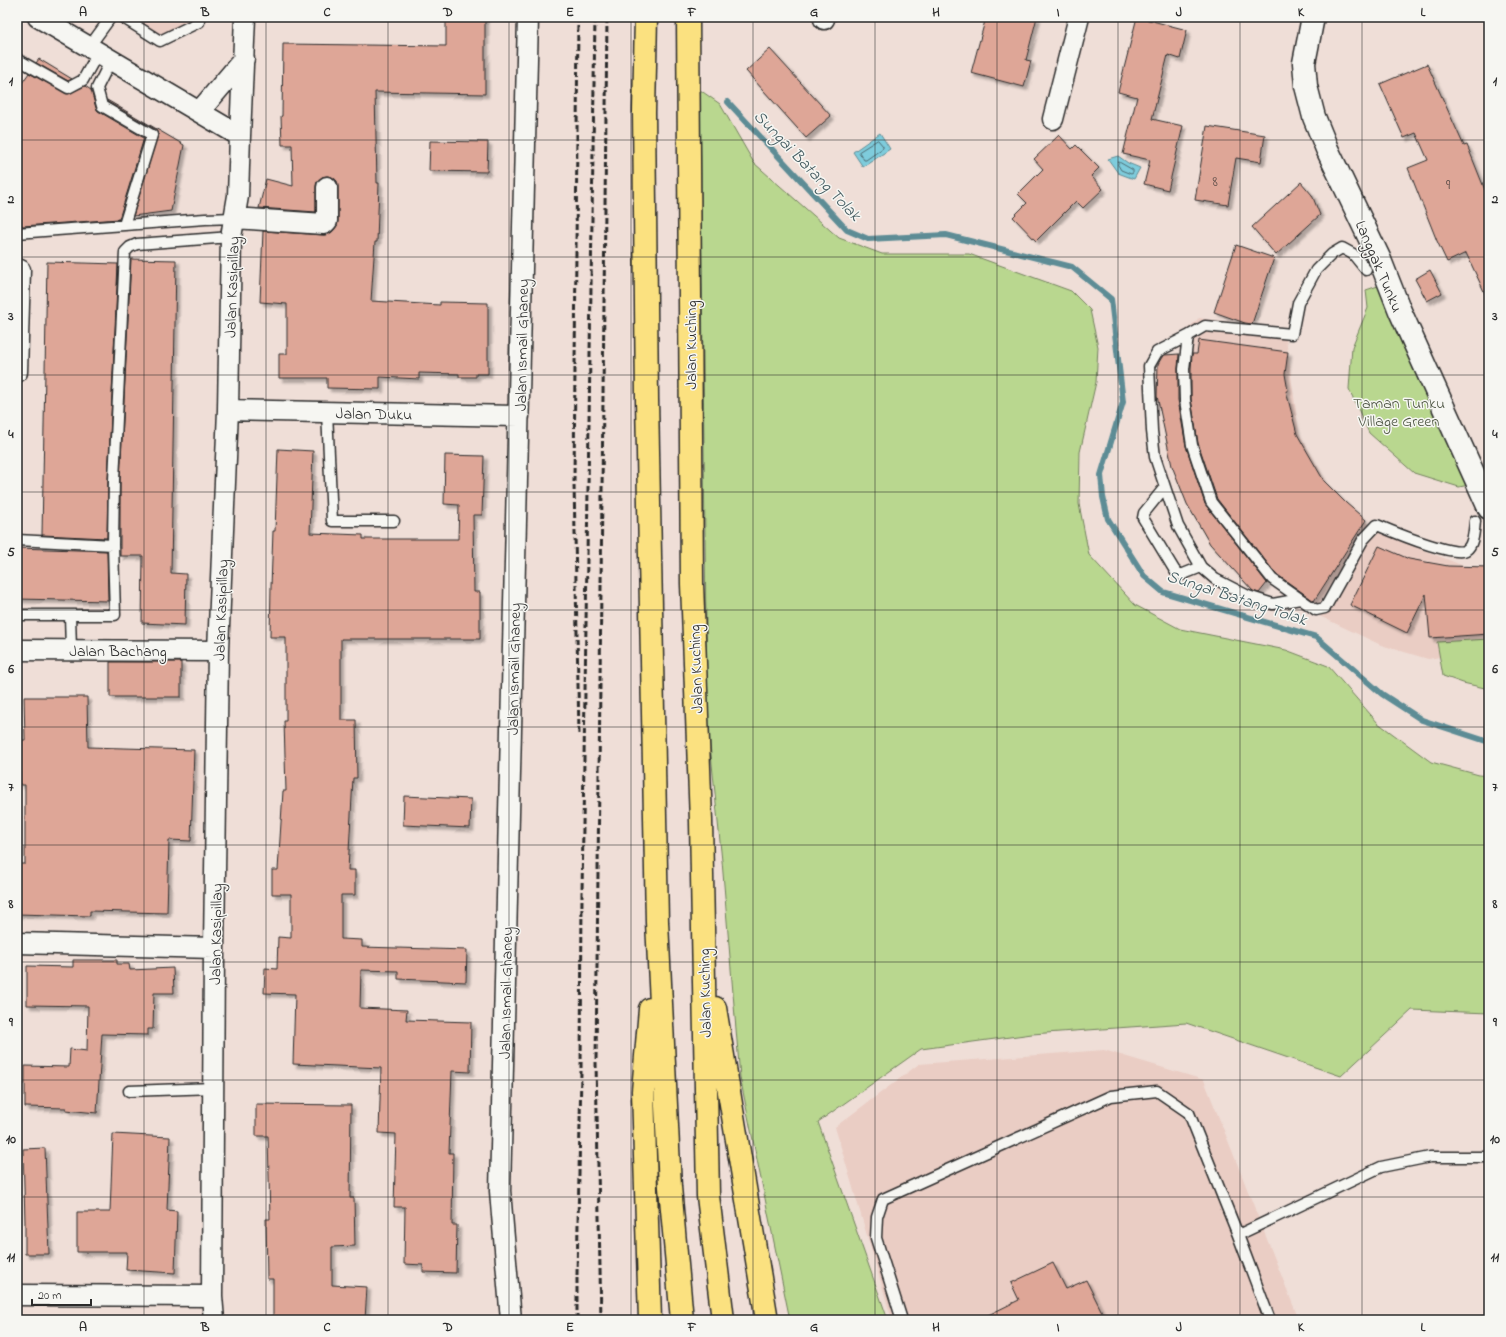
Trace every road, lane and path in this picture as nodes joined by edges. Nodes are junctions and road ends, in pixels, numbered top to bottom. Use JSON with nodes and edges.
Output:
{"nodes":[{"id":1,"x":38,"y":17,"type":"edge"},
{"id":2,"x":111,"y":17,"type":"edge"},
{"id":3,"x":122,"y":17,"type":"edge"},
{"id":4,"x":199,"y":17,"type":"edge"},
{"id":5,"x":245,"y":17,"type":"edge"},
{"id":6,"x":528,"y":17,"type":"edge"},
{"id":7,"x":646,"y":17,"type":"edge"},
{"id":8,"x":688,"y":17,"type":"edge"},
{"id":9,"x":1079,"y":17,"type":"edge"},
{"id":10,"x":1313,"y":17,"type":"edge"},
{"id":11,"x":99,"y":53,"type":"junction"},
{"id":12,"x":17,"y":59,"type":"edge"},
{"id":13,"x":244,"y":59,"type":"junction"},
{"id":14,"x":199,"y":112,"type":"junction"},
{"id":15,"x":1053,"y":119,"type":"dead end"},
{"id":16,"x":240,"y":136,"type":"junction"},
{"id":17,"x":327,"y":187,"type":"dead end"},
{"id":18,"x":234,"y":218,"type":"junction"},
{"id":19,"x":124,"y":225,"type":"junction"},
{"id":20,"x":17,"y":233,"type":"edge"},
{"id":21,"x":231,"y":237,"type":"junction"},
{"id":22,"x":1369,"y":268,"type":"junction"},
{"id":23,"x":18,"y":269,"type":"edge"},
{"id":24,"x":1188,"y":336,"type":"junction"},
{"id":25,"x":17,"y":372,"type":"edge"},
{"id":26,"x":228,"y":410,"type":"junction"},
{"id":27,"x":327,"y":412,"type":"junction"},
{"id":28,"x":519,"y":416,"type":"junction"},
{"id":29,"x":1165,"y":487,"type":"junction"},
{"id":30,"x":1478,"y":518,"type":"edge"},
{"id":31,"x":394,"y":521,"type":"dead end"},
{"id":32,"x":17,"y":540,"type":"edge"},
{"id":33,"x":113,"y":545,"type":"junction"},
{"id":34,"x":1201,"y":567,"type":"junction"},
{"id":35,"x":1300,"y":599,"type":"junction"},
{"id":36,"x":17,"y":615,"type":"edge"},
{"id":37,"x":70,"y":615,"type":"junction"},
{"id":38,"x":17,"y":650,"type":"edge"},
{"id":39,"x":71,"y":650,"type":"junction"},
{"id":40,"x":218,"y":650,"type":"junction"},
{"id":41,"x":657,"y":922,"type":"junction"},
{"id":42,"x":703,"y":933,"type":"junction"},
{"id":43,"x":17,"y":943,"type":"edge"},
{"id":44,"x":214,"y":948,"type":"junction"},
{"id":45,"x":214,"y":1088,"type":"junction"},
{"id":46,"x":129,"y":1091,"type":"dead end"},
{"id":47,"x":1489,"y":1157,"type":"edge"},
{"id":48,"x":1238,"y":1235,"type":"junction"},
{"id":49,"x":17,"y":1295,"type":"edge"},
{"id":50,"x":212,"y":1296,"type":"junction"},
{"id":51,"x":214,"y":1320,"type":"edge"},
{"id":52,"x":511,"y":1320,"type":"edge"},
{"id":53,"x":650,"y":1320,"type":"edge"},
{"id":54,"x":682,"y":1320,"type":"edge"},
{"id":55,"x":723,"y":1320,"type":"edge"},
{"id":56,"x":768,"y":1320,"type":"edge"},
{"id":57,"x":902,"y":1320,"type":"edge"},
{"id":58,"x":1270,"y":1320,"type":"edge"}],
"edges":[{"from":1,"to":11,"type":"street"},
{"from":2,"to":11,"type":"lane"},
{"from":3,"to":4,"type":"lane"},
{"from":5,"to":13,"type":"street","name":"Jalan Kasipillay"},
{"from":6,"to":28,"type":"street","name":"Jalan Ismail Ghaney"},
{"from":7,"to":41,"type":"highway"},
{"from":8,"to":42,"type":"highway","name":"Jalan Kuching"},
{"from":9,"to":15,"type":"street"},
{"from":10,"to":22,"type":"street","name":"Langgak Tunku"},
{"from":11,"to":12,"type":"lane"},
{"from":11,"to":14,"type":"street"},
{"from":11,"to":19,"type":"lane"},
{"from":13,"to":14,"type":"street"},
{"from":13,"to":16,"type":"street","name":"Jalan Kasipillay"},
{"from":14,"to":16,"type":"street"},
{"from":16,"to":18,"type":"street","name":"Jalan Kasipillay"},
{"from":17,"to":18,"type":"street"},
{"from":18,"to":19,"type":"lane"},
{"from":18,"to":21,"type":"street","name":"Jalan Kasipillay"},
{"from":19,"to":20,"type":"lane"},
{"from":21,"to":26,"type":"street","name":"Jalan Kasipillay"},
{"from":21,"to":33,"type":"lane"},
{"from":22,"to":24,"type":"lane"},
{"from":22,"to":30,"type":"street","name":"Langgak Tunku"},
{"from":23,"to":25,"type":"street"},
{"from":24,"to":29,"type":"lane"},
{"from":24,"to":35,"type":"lane"},
{"from":26,"to":27,"type":"street","name":"Jalan Duku"},
{"from":26,"to":40,"type":"street","name":"Jalan Kasipillay"},
{"from":27,"to":28,"type":"street","name":"Jalan Duku"},
{"from":27,"to":31,"type":"lane"},
{"from":28,"to":52,"type":"street","name":"Jalan Ismail Ghaney"},
{"from":29,"to":34,"type":"lane"},
{"from":29,"to":34,"type":"lane"},
{"from":30,"to":35,"type":"lane"},
{"from":32,"to":33,"type":"lane"},
{"from":33,"to":37,"type":"lane"},
{"from":34,"to":35,"type":"lane"},
{"from":36,"to":37,"type":"lane"},
{"from":37,"to":39,"type":"lane"},
{"from":38,"to":39,"type":"street","name":"Jalan Bachang"},
{"from":39,"to":40,"type":"street","name":"Jalan Bachang"},
{"from":40,"to":44,"type":"street","name":"Jalan Kasipillay"},
{"from":41,"to":53,"type":"highway"},
{"from":41,"to":54,"type":"highway"},
{"from":42,"to":55,"type":"highway","name":"Jalan Kuching"},
{"from":42,"to":56,"type":"highway"},
{"from":43,"to":44,"type":"street"},
{"from":44,"to":45,"type":"street","name":"Jalan Kasipillay"},
{"from":45,"to":46,"type":"lane"},
{"from":45,"to":50,"type":"street","name":"Jalan Kasipillay"},
{"from":47,"to":48,"type":"lane"},
{"from":48,"to":57,"type":"lane"},
{"from":48,"to":58,"type":"lane"},
{"from":49,"to":50,"type":"street"},
{"from":50,"to":51,"type":"street","name":"Jalan Kasipillay"}]}
